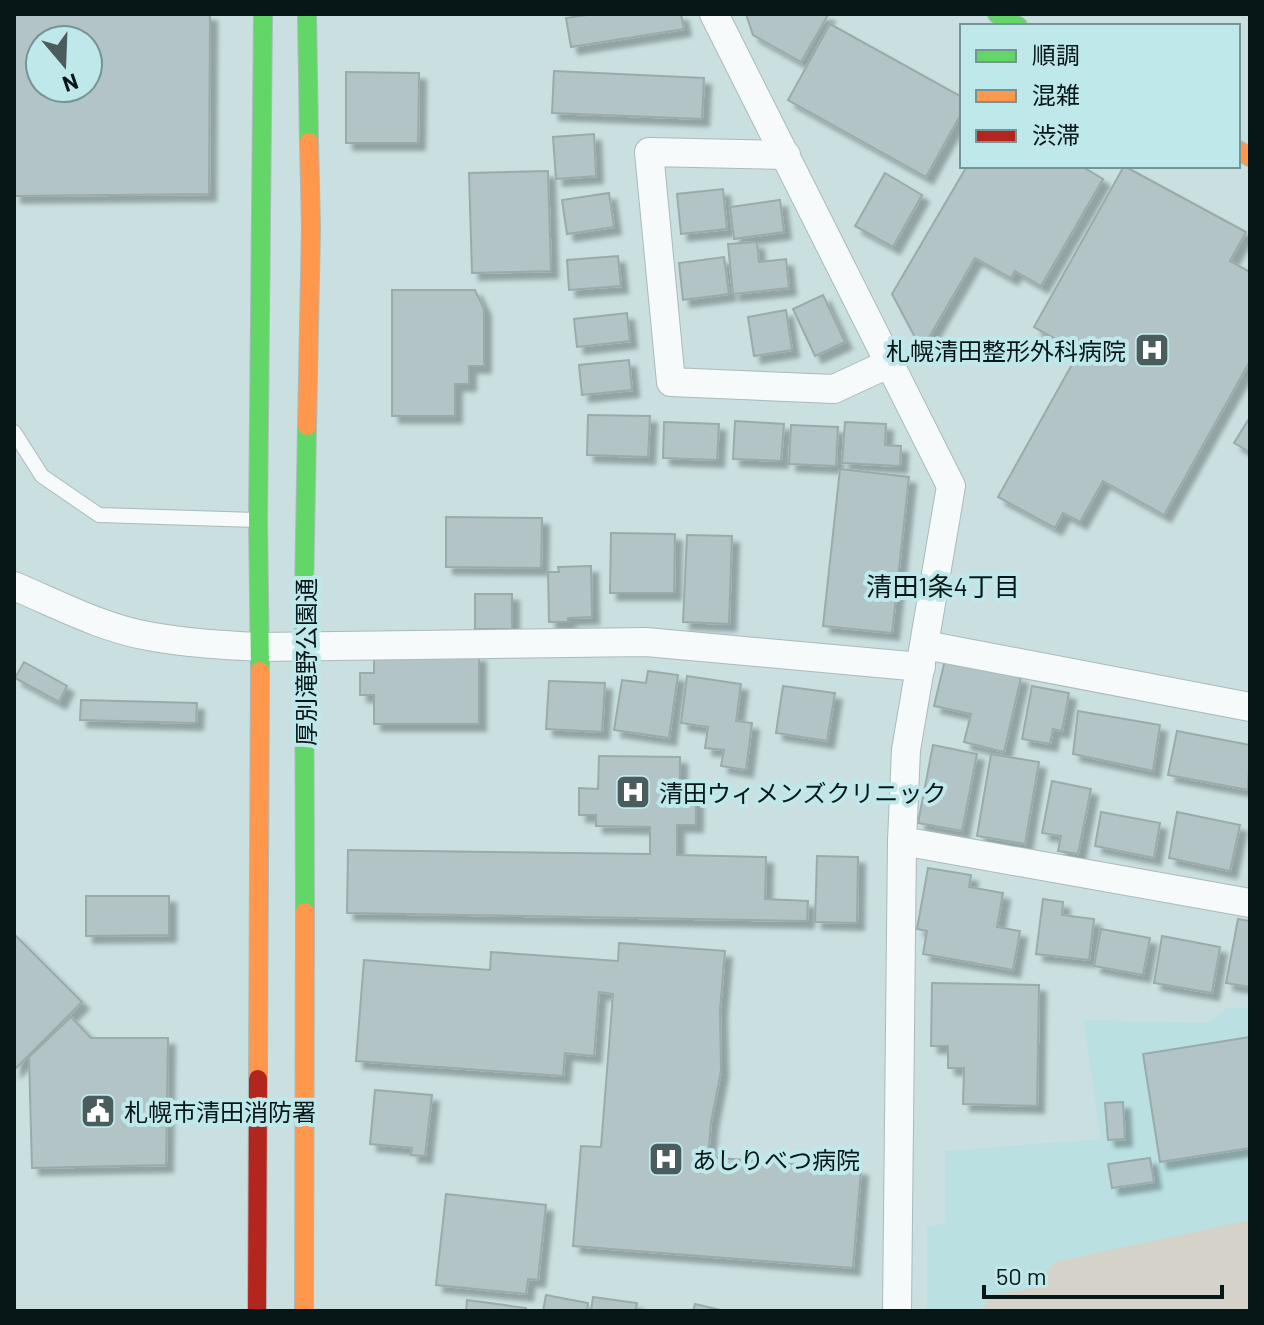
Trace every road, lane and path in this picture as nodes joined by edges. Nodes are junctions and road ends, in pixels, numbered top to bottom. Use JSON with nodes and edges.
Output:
{"nodes":[{"id":1,"x":263,"y":14,"type":"edge"},
{"id":2,"x":307,"y":14,"type":"edge"},
{"id":3,"x":714,"y":14,"type":"edge"},
{"id":4,"x":997,"y":14,"type":"edge"},
{"id":5,"x":1014,"y":24,"type":"edge"},
{"id":6,"x":786,"y":155,"type":"junction"},
{"id":7,"x":286,"y":182,"type":"junction"},
{"id":8,"x":890,"y":363,"type":"junction"},
{"id":9,"x":14,"y":432,"type":"edge"},
{"id":10,"x":258,"y":520,"type":"junction"},
{"id":11,"x":14,"y":586,"type":"edge"},
{"id":12,"x":305,"y":645,"type":"junction"},
{"id":13,"x":260,"y":647,"type":"junction"},
{"id":14,"x":923,"y":656,"type":"junction"},
{"id":15,"x":1250,"y":707,"type":"edge"},
{"id":16,"x":902,"y":841,"type":"junction"},
{"id":17,"x":1250,"y":903,"type":"edge"},
{"id":18,"x":257,"y":1311,"type":"edge"},
{"id":19,"x":304,"y":1311,"type":"edge"},
{"id":20,"x":897,"y":1311,"type":"edge"}],
"edges":[{"from":1,"to":7,"type":"main road","name":"厚別滝野公園通"},
{"from":2,"to":7,"type":"main road","name":"厚別滝野公園通"},
{"from":3,"to":6,"type":"street"},
{"from":4,"to":5,"type":"main road"},
{"from":6,"to":8,"type":"street"},
{"from":6,"to":8,"type":"street"},
{"from":7,"to":10,"type":"main road","name":"厚別滝野公園通"},
{"from":7,"to":12,"type":"main road","name":"厚別滝野公園通"},
{"from":8,"to":14,"type":"street"},
{"from":9,"to":10,"type":"lane"},
{"from":10,"to":13,"type":"main road","name":"厚別滝野公園通"},
{"from":11,"to":13,"type":"street"},
{"from":12,"to":13,"type":"street"},
{"from":12,"to":14,"type":"street"},
{"from":12,"to":19,"type":"main road","name":"厚別滝野公園通"},
{"from":13,"to":18,"type":"main road","name":"厚別滝野公園通"},
{"from":14,"to":15,"type":"street"},
{"from":14,"to":16,"type":"street"},
{"from":16,"to":17,"type":"street"},
{"from":16,"to":20,"type":"street"}]}
